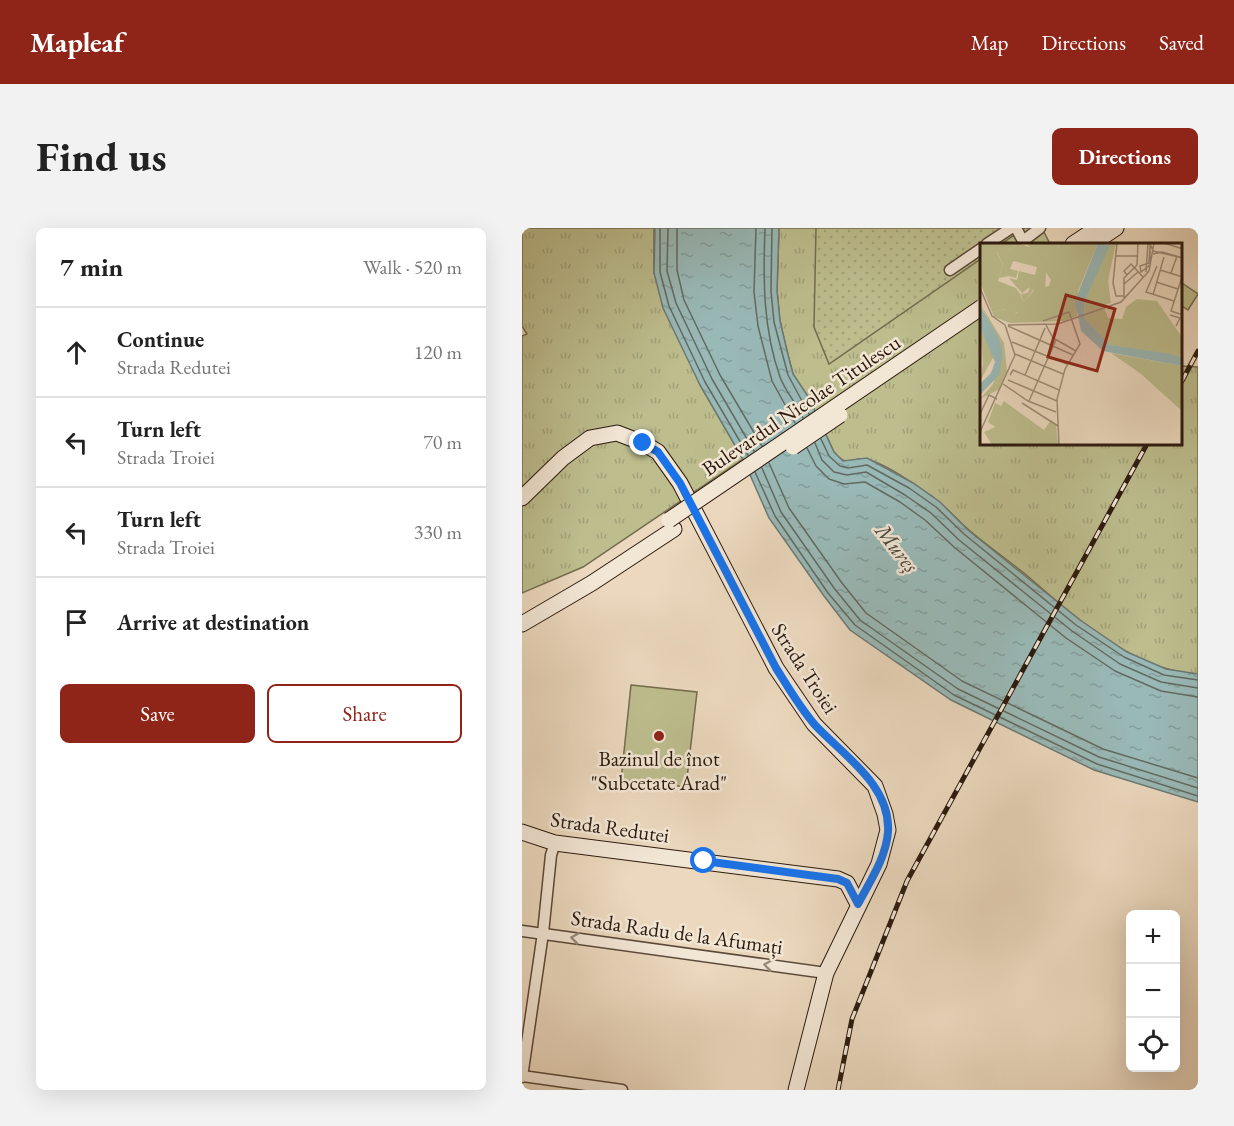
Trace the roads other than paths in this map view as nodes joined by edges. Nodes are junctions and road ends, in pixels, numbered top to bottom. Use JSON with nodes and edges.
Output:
{"nodes":[{"id":1,"x":1013,"y":228,"type":"edge"},
{"id":2,"x":1040,"y":228,"type":"edge"},
{"id":3,"x":1097,"y":228,"type":"edge"},
{"id":4,"x":1116,"y":228,"type":"edge"},
{"id":5,"x":989,"y":243,"type":"edge"},
{"id":6,"x":1074,"y":243,"type":"edge"},
{"id":7,"x":1094,"y":243,"type":"edge"},
{"id":8,"x":980,"y":249,"type":"edge"},
{"id":9,"x":950,"y":270,"type":"dead end"},
{"id":10,"x":980,"y":307,"type":"edge"},
{"id":11,"x":980,"y":319,"type":"edge"},
{"id":12,"x":522,"y":498,"type":"edge"},
{"id":13,"x":672,"y":524,"type":"junction"},
{"id":14,"x":522,"y":613,"type":"edge"},
{"id":15,"x":522,"y":624,"type":"edge"},
{"id":16,"x":522,"y":832,"type":"edge"},
{"id":17,"x":555,"y":843,"type":"junction"},
{"id":18,"x":858,"y":904,"type":"junction"},
{"id":19,"x":522,"y":931,"type":"edge"},
{"id":20,"x":543,"y":933,"type":"junction"},
{"id":21,"x":826,"y":973,"type":"junction"},
{"id":22,"x":522,"y":1077,"type":"edge"},
{"id":23,"x":622,"y":1090,"type":"edge"},
{"id":24,"x":796,"y":1090,"type":"edge"}],
"edges":[{"from":1,"to":2,"type":"street"},
{"from":1,"to":5,"type":"street"},
{"from":3,"to":6,"type":"main road"},
{"from":4,"to":7,"type":"main road"},
{"from":8,"to":9,"type":"street"},
{"from":10,"to":13,"type":"main road","name":"Bulevardul Nicolae Titulescu","bridge":true},
{"from":11,"to":13,"type":"main road","name":"Bulevardul Nicolae Titulescu","bridge":true},
{"from":12,"to":18,"type":"main road","name":"Strada Troiei"},
{"from":13,"to":14,"type":"main road","name":"Bulevardul Nicolae Titulescu"},
{"from":13,"to":15,"type":"main road","name":"Bulevardul Nicolae Titulescu"},
{"from":16,"to":17,"type":"main road","name":"Strada Redutei"},
{"from":17,"to":18,"type":"main road","name":"Strada Redutei"},
{"from":17,"to":20,"type":"street"},
{"from":18,"to":21,"type":"main road","name":"Strada Troiei"},
{"from":19,"to":20,"type":"street","name":"Strada Radu de la Afumați"},
{"from":21,"to":20,"type":"street","name":"Strada Radu de la Afumați","one_way":true},
{"from":20,"to":22,"type":"street"},
{"from":21,"to":24,"type":"main road","name":"Strada Troiei"},
{"from":22,"to":23,"type":"street"}]}
